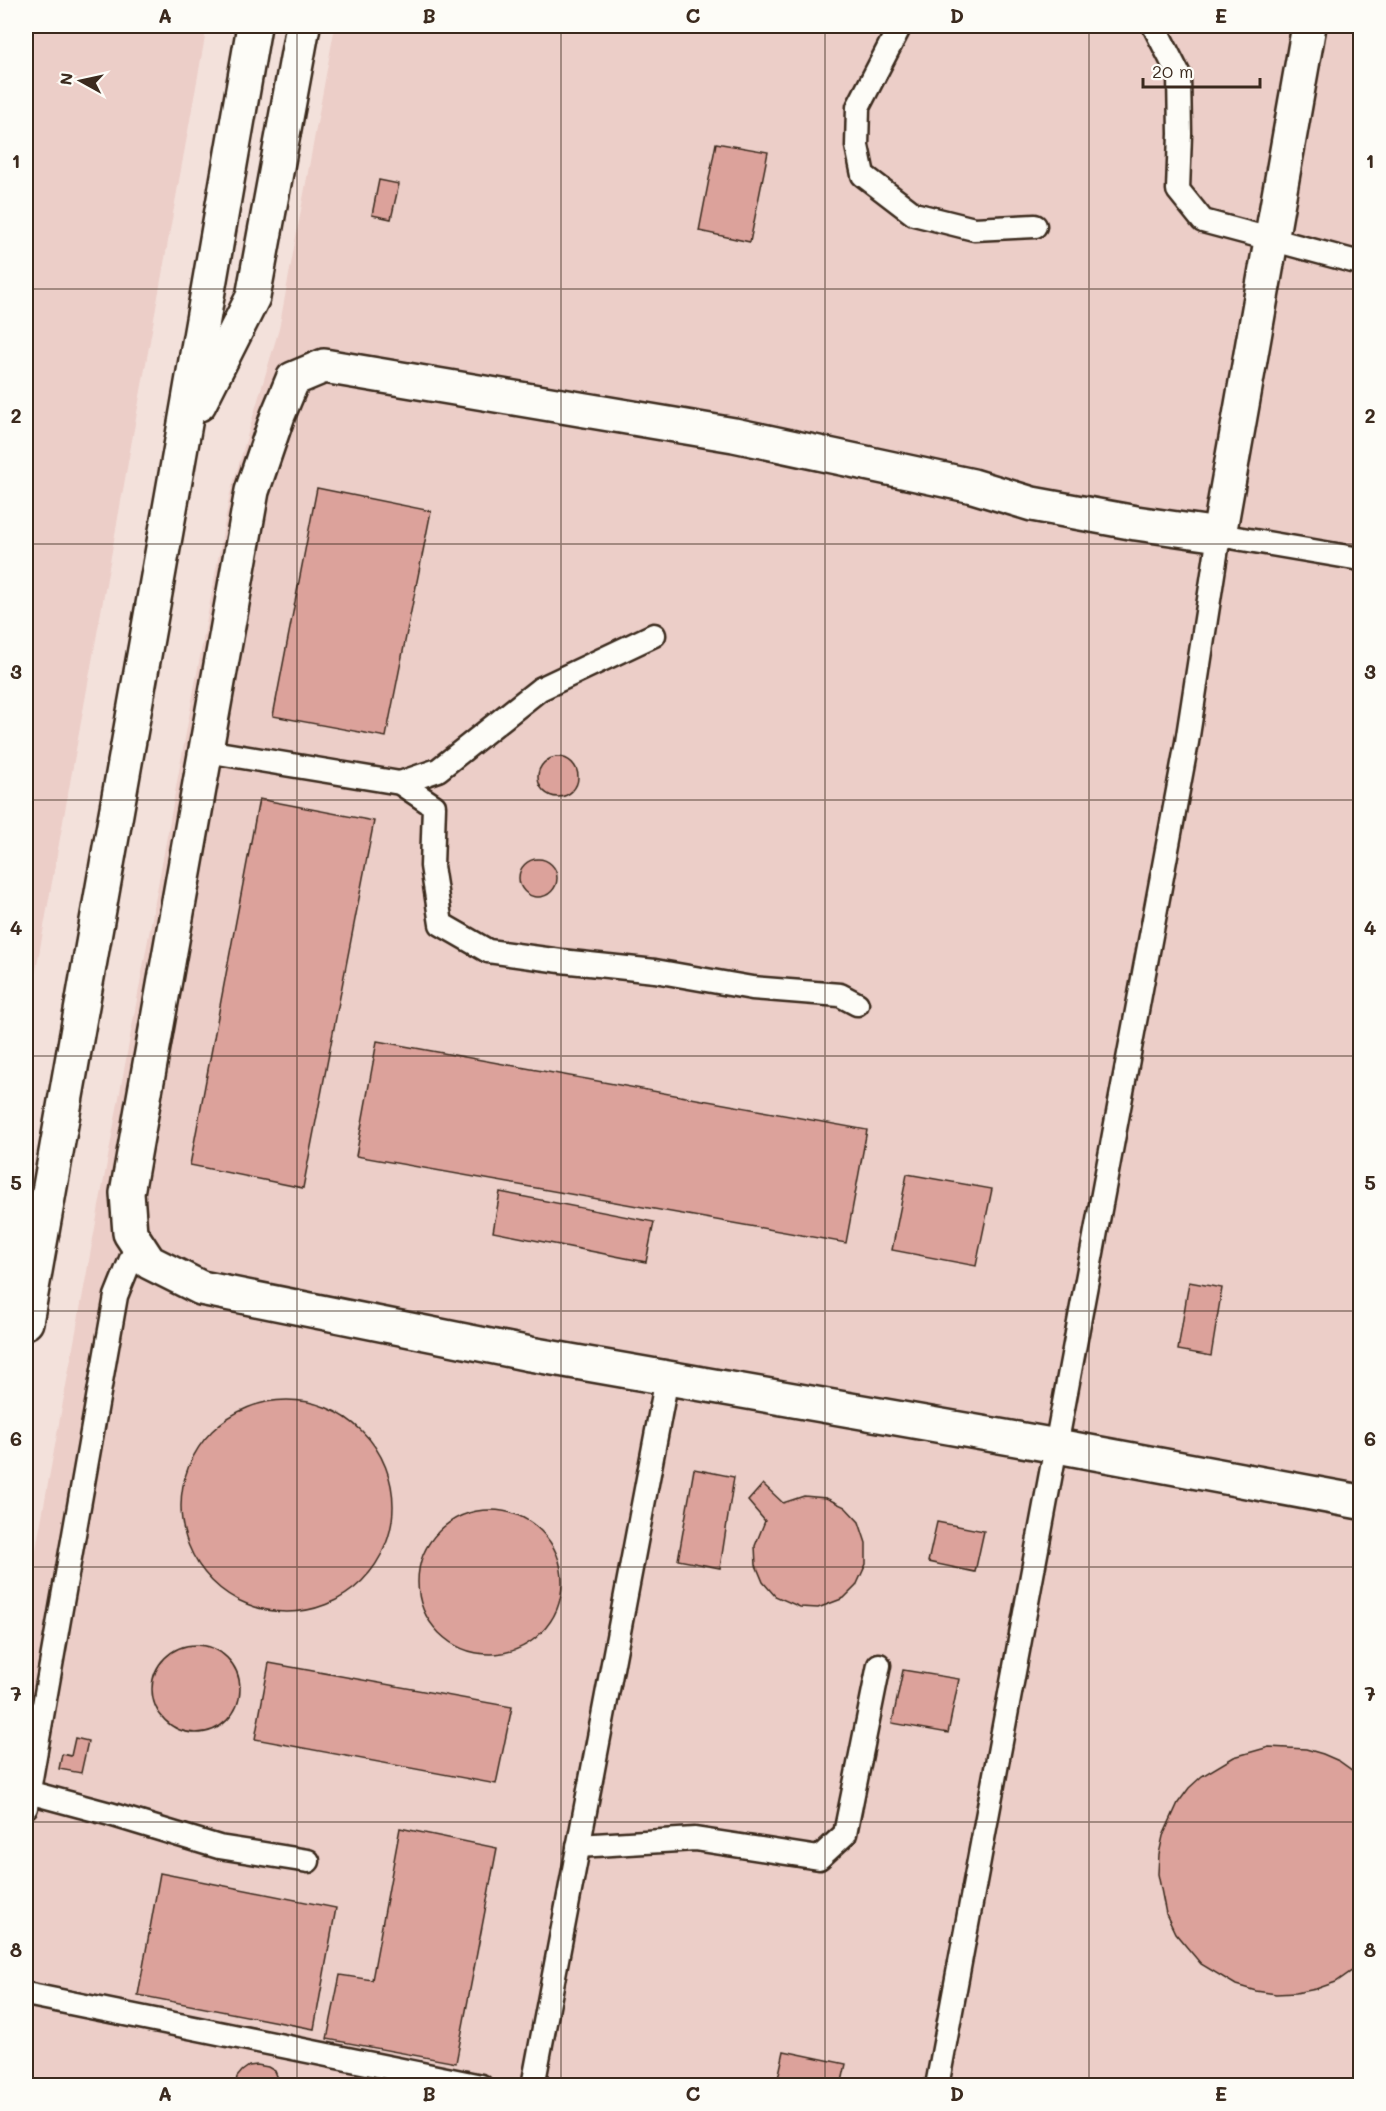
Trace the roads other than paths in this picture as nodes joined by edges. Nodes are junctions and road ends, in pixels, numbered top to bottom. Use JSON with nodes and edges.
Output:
{"nodes":[{"id":1,"x":254,"y":26,"type":"edge"},
{"id":2,"x":303,"y":26,"type":"edge"},
{"id":3,"x":900,"y":26,"type":"edge"},
{"id":4,"x":1154,"y":26,"type":"edge"},
{"id":5,"x":1309,"y":26,"type":"edge"},
{"id":6,"x":1035,"y":226,"type":"dead end"},
{"id":7,"x":1271,"y":239,"type":"junction"},
{"id":8,"x":1360,"y":263,"type":"edge"},
{"id":9,"x":183,"y":435,"type":"junction"},
{"id":10,"x":1219,"y":535,"type":"junction"},
{"id":11,"x":1360,"y":559,"type":"edge"},
{"id":12,"x":654,"y":634,"type":"dead end"},
{"id":13,"x":206,"y":751,"type":"junction"},
{"id":14,"x":400,"y":783,"type":"junction"},
{"id":15,"x":857,"y":1004,"type":"dead end"},
{"id":16,"x":137,"y":1245,"type":"junction"},
{"id":17,"x":26,"y":1322,"type":"edge"},
{"id":18,"x":667,"y":1378,"type":"junction"},
{"id":19,"x":1057,"y":1446,"type":"junction"},
{"id":20,"x":1360,"y":1502,"type":"edge"},
{"id":21,"x":879,"y":1665,"type":"dead end"},
{"id":22,"x":27,"y":1800,"type":"edge"},
{"id":23,"x":578,"y":1846,"type":"junction"},
{"id":24,"x":308,"y":1861,"type":"dead end"},
{"id":25,"x":26,"y":1994,"type":"edge"},
{"id":26,"x":446,"y":2082,"type":"edge"},
{"id":27,"x":481,"y":2085,"type":"edge"},
{"id":28,"x":532,"y":2085,"type":"edge"},
{"id":29,"x":937,"y":2085,"type":"edge"}],
"edges":[{"from":1,"to":9,"type":"street"},
{"from":2,"to":9,"type":"street"},
{"from":3,"to":6,"type":"lane"},
{"from":4,"to":7,"type":"lane"},
{"from":5,"to":7,"type":"street"},
{"from":7,"to":8,"type":"lane"},
{"from":7,"to":10,"type":"street"},
{"from":9,"to":17,"type":"street"},
{"from":10,"to":11,"type":"lane"},
{"from":10,"to":13,"type":"street"},
{"from":10,"to":19,"type":"lane"},
{"from":12,"to":14,"type":"lane"},
{"from":13,"to":14,"type":"lane"},
{"from":13,"to":16,"type":"street"},
{"from":14,"to":15,"type":"lane"},
{"from":16,"to":18,"type":"street"},
{"from":16,"to":22,"type":"lane"},
{"from":18,"to":19,"type":"street"},
{"from":18,"to":23,"type":"lane"},
{"from":19,"to":20,"type":"street"},
{"from":19,"to":29,"type":"lane"},
{"from":21,"to":23,"type":"lane"},
{"from":22,"to":24,"type":"lane"},
{"from":23,"to":28,"type":"lane"},
{"from":25,"to":26,"type":"lane"},
{"from":26,"to":27,"type":"lane"}]}
